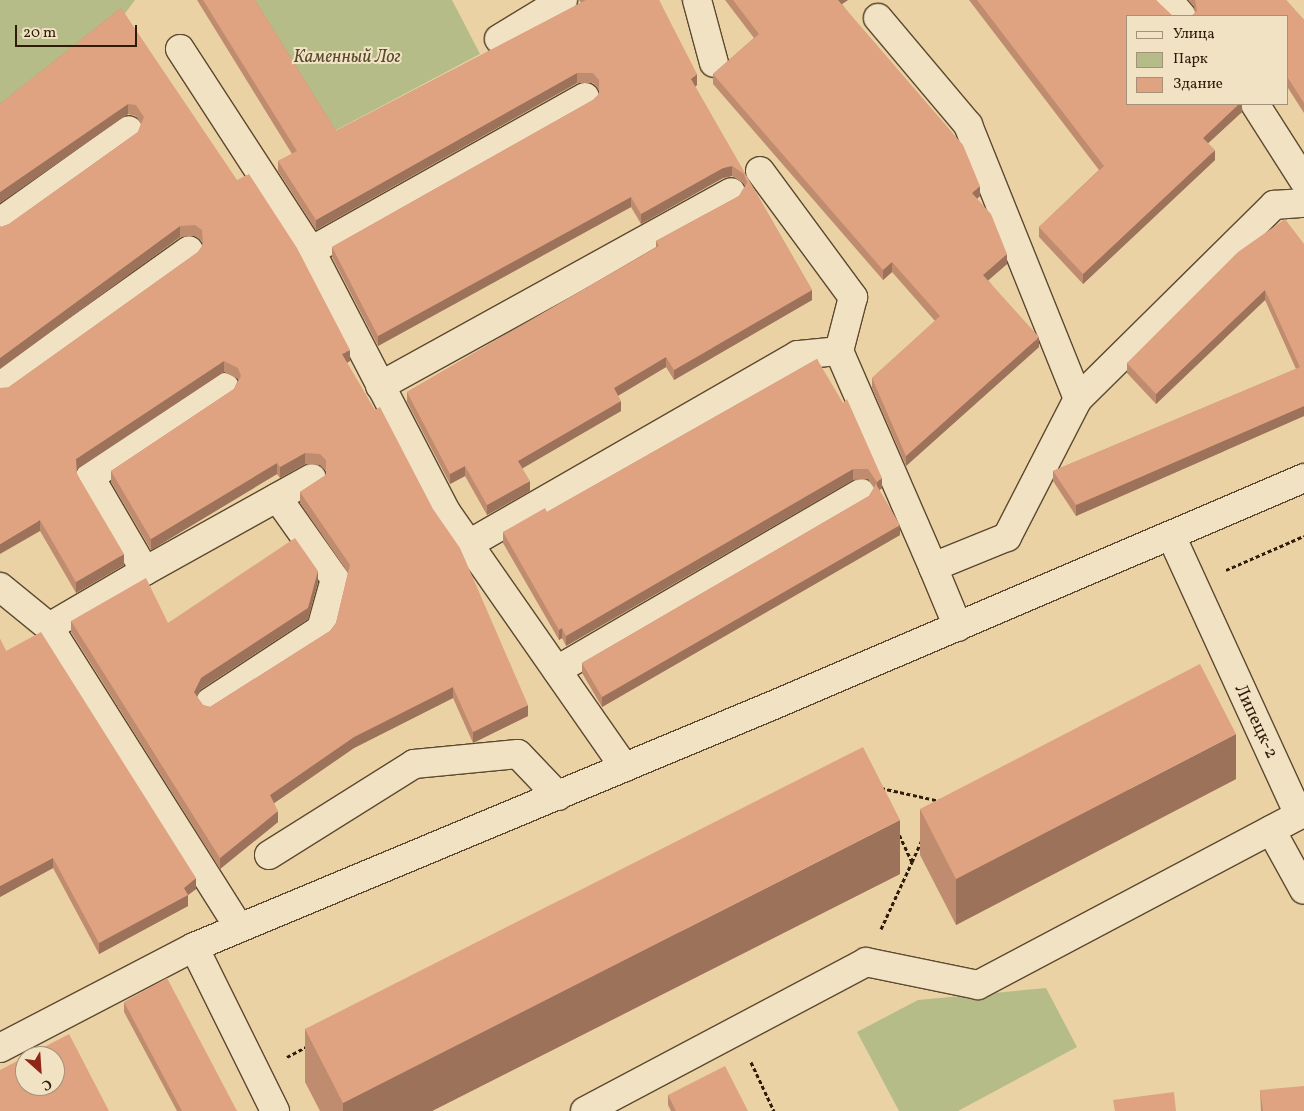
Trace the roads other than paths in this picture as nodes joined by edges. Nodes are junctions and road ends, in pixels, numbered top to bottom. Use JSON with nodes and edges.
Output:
{"nodes":[{"id":1,"x":563,"y":0,"type":"edge"},
{"id":2,"x":697,"y":0,"type":"edge"},
{"id":3,"x":1168,"y":0,"type":"edge"},
{"id":4,"x":1181,"y":15,"type":"edge"},
{"id":5,"x":878,"y":18,"type":"dead end"},
{"id":6,"x":499,"y":40,"type":"dead end"},
{"id":7,"x":180,"y":49,"type":"dead end"},
{"id":8,"x":714,"y":62,"type":"dead end"},
{"id":9,"x":585,"y":97,"type":"dead end"},
{"id":10,"x":1256,"y":105,"type":"edge"},
{"id":11,"x":129,"y":130,"type":"dead end"},
{"id":12,"x":760,"y":171,"type":"dead end"},
{"id":13,"x":1304,"y":181,"type":"edge"},
{"id":14,"x":731,"y":192,"type":"dead end"},
{"id":15,"x":1304,"y":203,"type":"edge"},
{"id":16,"x":0,"y":222,"type":"edge"},
{"id":17,"x":189,"y":250,"type":"dead end"},
{"id":18,"x":311,"y":251,"type":"junction"},
{"id":19,"x":839,"y":351,"type":"junction"},
{"id":20,"x":0,"y":385,"type":"edge"},
{"id":21,"x":380,"y":386,"type":"junction"},
{"id":22,"x":225,"y":387,"type":"dead end"},
{"id":23,"x":1078,"y":399,"type":"junction"},
{"id":24,"x":312,"y":478,"type":"dead end"},
{"id":25,"x":1304,"y":478,"type":"edge"},
{"id":26,"x":861,"y":493,"type":"dead end"},
{"id":27,"x":277,"y":498,"type":"junction"},
{"id":28,"x":1172,"y":537,"type":"junction"},
{"id":29,"x":469,"y":544,"type":"junction"},
{"id":30,"x":933,"y":567,"type":"junction"},
{"id":31,"x":144,"y":571,"type":"junction"},
{"id":32,"x":0,"y":588,"type":"edge"},
{"id":33,"x":49,"y":627,"type":"junction"},
{"id":34,"x":958,"y":627,"type":"junction"},
{"id":35,"x":557,"y":670,"type":"junction"},
{"id":36,"x":210,"y":702,"type":"dead end"},
{"id":37,"x":624,"y":768,"type":"junction"},
{"id":38,"x":558,"y":796,"type":"junction"},
{"id":39,"x":1271,"y":830,"type":"junction"},
{"id":40,"x":269,"y":855,"type":"dead end"},
{"id":41,"x":1304,"y":890,"type":"edge"},
{"id":42,"x":239,"y":928,"type":"junction"},
{"id":43,"x":194,"y":947,"type":"junction"},
{"id":44,"x":0,"y":1048,"type":"edge"},
{"id":45,"x":275,"y":1111,"type":"edge"},
{"id":46,"x":585,"y":1111,"type":"edge"}],
"edges":[{"from":1,"to":6,"type":"street"},
{"from":2,"to":8,"type":"street"},
{"from":3,"to":4,"type":"street"},
{"from":5,"to":23,"type":"street"},
{"from":7,"to":18,"type":"street"},
{"from":9,"to":18,"type":"street"},
{"from":10,"to":13,"type":"street"},
{"from":11,"to":16,"type":"street"},
{"from":12,"to":19,"type":"street"},
{"from":14,"to":21,"type":"street"},
{"from":15,"to":23,"type":"street"},
{"from":17,"to":20,"type":"street"},
{"from":18,"to":21,"type":"street"},
{"from":19,"to":29,"type":"street"},
{"from":19,"to":30,"type":"street"},
{"from":21,"to":29,"type":"street"},
{"from":22,"to":31,"type":"street"},
{"from":23,"to":30,"type":"street"},
{"from":24,"to":27,"type":"street"},
{"from":25,"to":28,"type":"street"},
{"from":26,"to":35,"type":"street"},
{"from":27,"to":31,"type":"street"},
{"from":27,"to":36,"type":"street"},
{"from":28,"to":34,"type":"street"},
{"from":28,"to":39,"type":"street","name":"Липецк-2"},
{"from":29,"to":35,"type":"street"},
{"from":30,"to":34,"type":"street"},
{"from":31,"to":33,"type":"street"},
{"from":32,"to":33,"type":"street"},
{"from":33,"to":42,"type":"street"},
{"from":34,"to":37,"type":"street"},
{"from":35,"to":37,"type":"street"},
{"from":37,"to":38,"type":"street"},
{"from":38,"to":40,"type":"street"},
{"from":38,"to":42,"type":"street"},
{"from":39,"to":41,"type":"street"},
{"from":39,"to":46,"type":"street"},
{"from":42,"to":43,"type":"street"},
{"from":43,"to":44,"type":"street"},
{"from":43,"to":45,"type":"street"}]}
